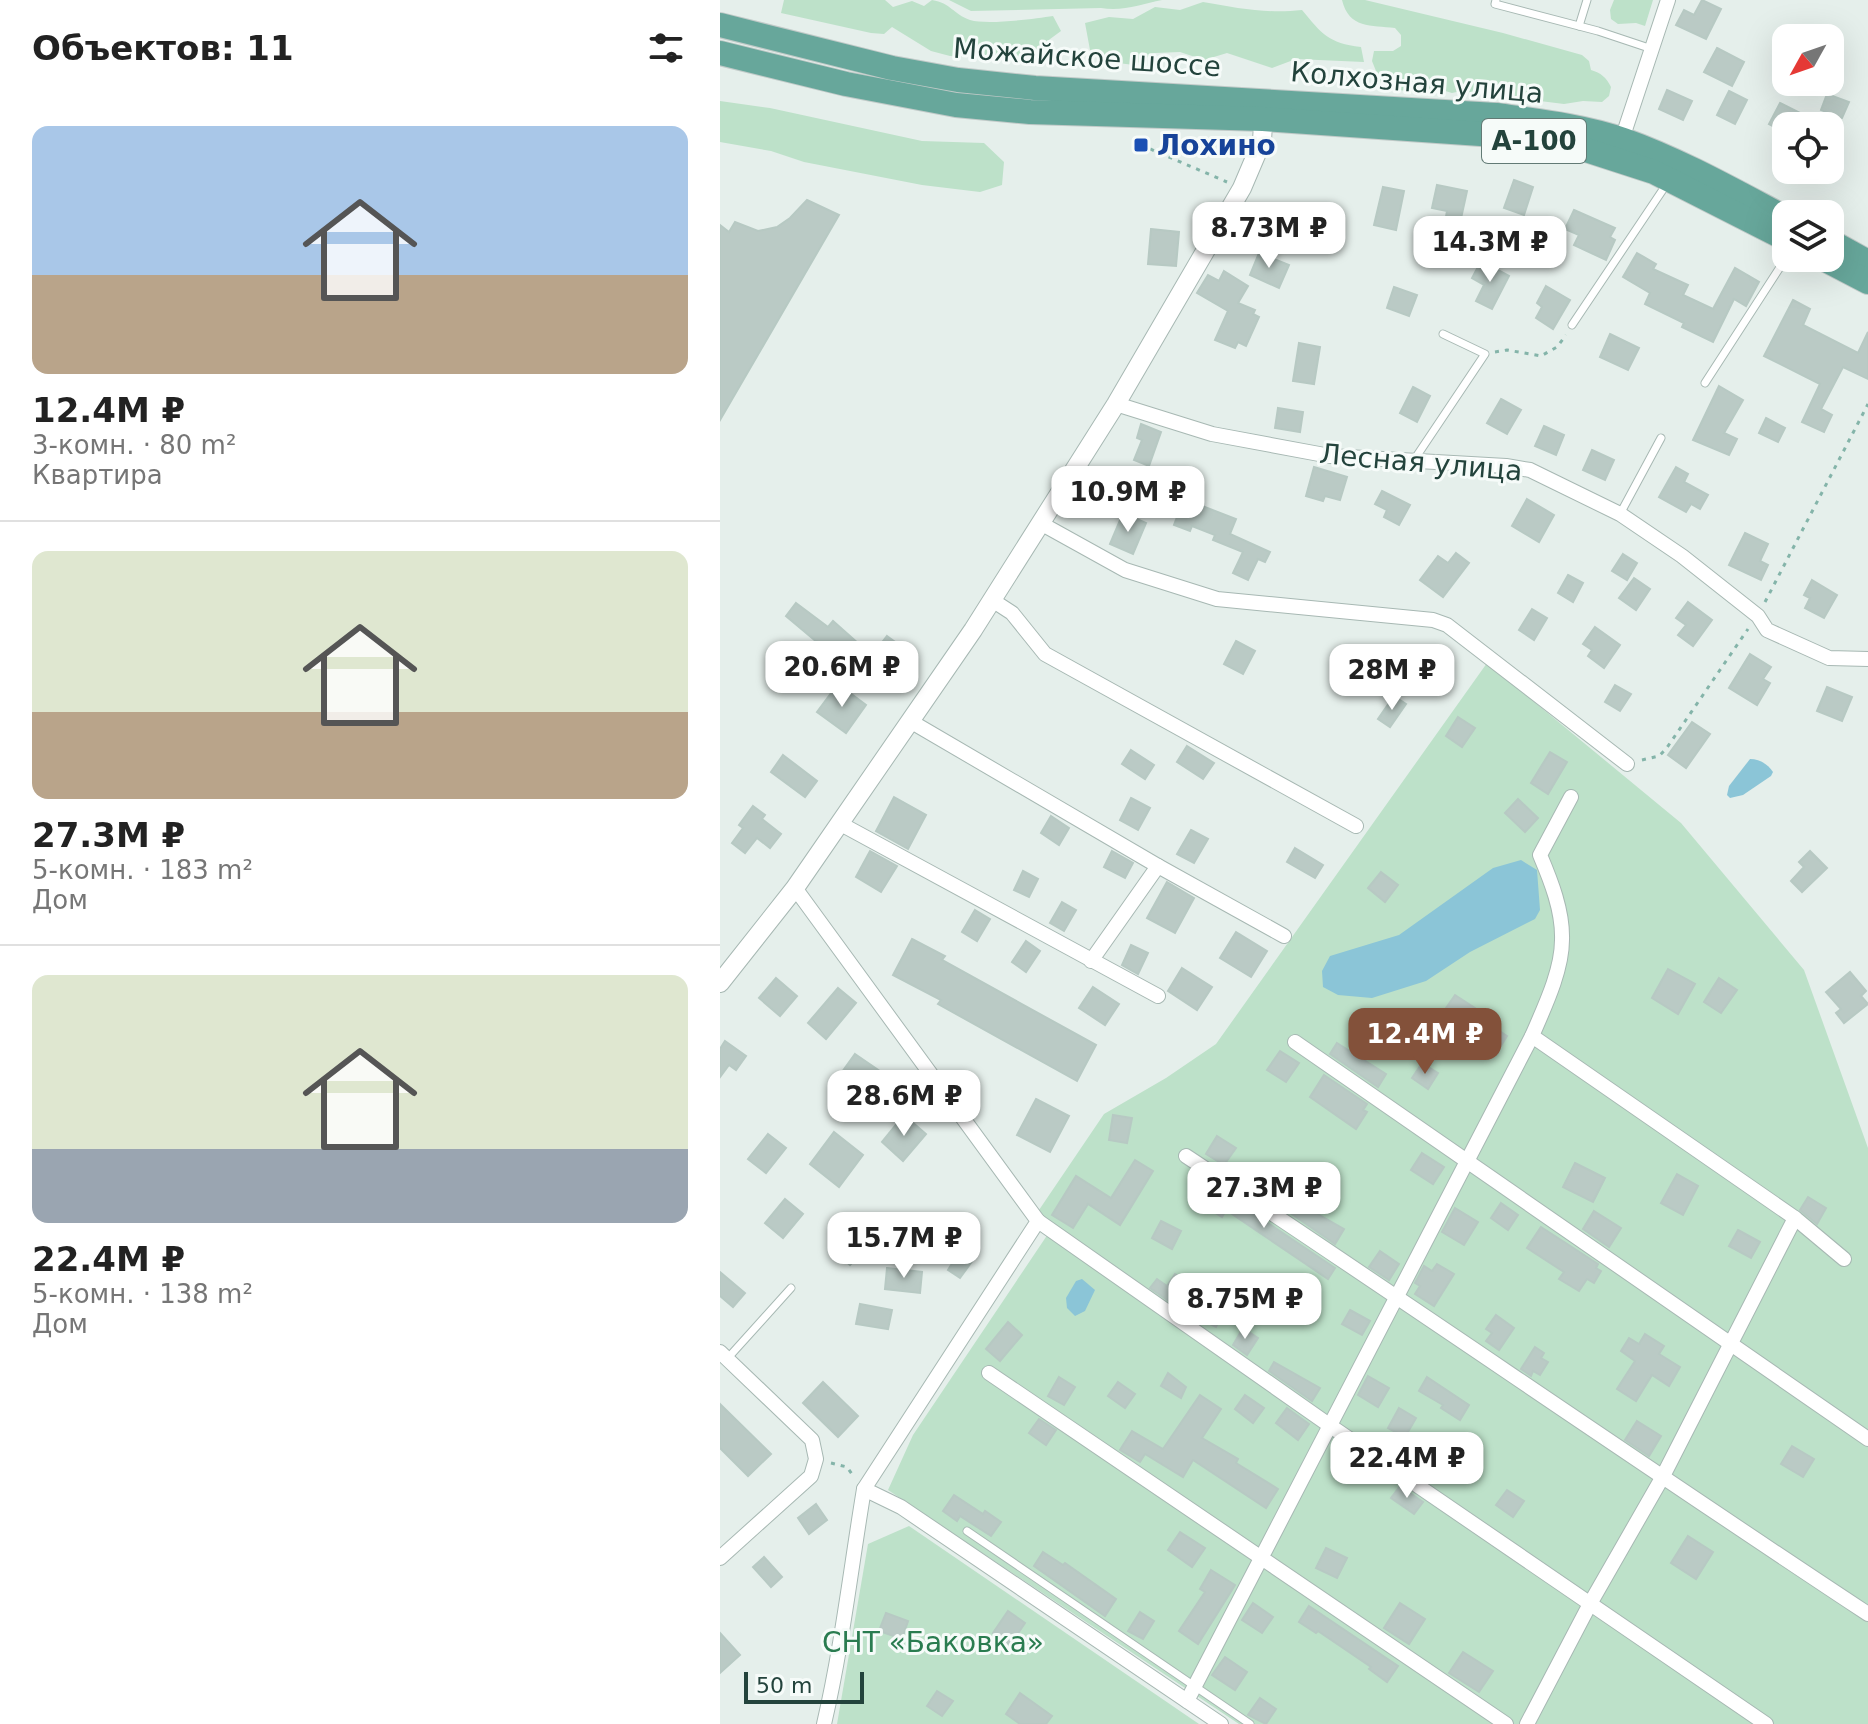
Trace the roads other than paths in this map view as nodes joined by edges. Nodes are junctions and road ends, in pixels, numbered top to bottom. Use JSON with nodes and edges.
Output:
{"nodes":[{"id":1,"x":1496,"y":0,"type":"edge"},
{"id":2,"x":1587,"y":0,"type":"edge"},
{"id":3,"x":1668,"y":0,"type":"edge"},
{"id":4,"x":720,"y":25,"type":"edge"},
{"id":5,"x":1579,"y":26,"type":"junction"},
{"id":6,"x":1652,"y":49,"type":"junction"},
{"id":7,"x":720,"y":53,"type":"edge"},
{"id":8,"x":1264,"y":109,"type":"junction"},
{"id":9,"x":1622,"y":139,"type":"junction"},
{"id":10,"x":1670,"y":180,"type":"junction"},
{"id":11,"x":1772,"y":211,"type":"edge"},
{"id":12,"x":1772,"y":232,"type":"edge"},
{"id":13,"x":1844,"y":249,"type":"edge"},
{"id":14,"x":1868,"y":262,"type":"edge"},
{"id":15,"x":1844,"y":269,"type":"edge"},
{"id":16,"x":1777,"y":272,"type":"edge"},
{"id":17,"x":1868,"y":282,"type":"edge"},
{"id":18,"x":1572,"y":325,"type":"road end"},
{"id":19,"x":1443,"y":334,"type":"dead end"},
{"id":20,"x":1705,"y":383,"type":"dead end"},
{"id":21,"x":1116,"y":404,"type":"junction"},
{"id":22,"x":1661,"y":438,"type":"dead end"},
{"id":23,"x":1413,"y":462,"type":"junction"},
{"id":24,"x":1620,"y":514,"type":"junction"},
{"id":25,"x":1042,"y":524,"type":"junction"},
{"id":26,"x":992,"y":600,"type":"junction"},
{"id":27,"x":1868,"y":659,"type":"edge"},
{"id":28,"x":910,"y":721,"type":"junction"},
{"id":29,"x":1627,"y":764,"type":"dead end"},
{"id":30,"x":1571,"y":797,"type":"dead end"},
{"id":31,"x":839,"y":823,"type":"junction"},
{"id":32,"x":1356,"y":826,"type":"dead end"},
{"id":33,"x":1158,"y":866,"type":"junction"},
{"id":34,"x":795,"y":888,"type":"junction"},
{"id":35,"x":1284,"y":936,"type":"dead end"},
{"id":36,"x":1091,"y":961,"type":"junction"},
{"id":37,"x":720,"y":983,"type":"edge"},
{"id":38,"x":1158,"y":996,"type":"dead end"},
{"id":39,"x":1532,"y":1036,"type":"junction"},
{"id":40,"x":1295,"y":1042,"type":"dead end"},
{"id":41,"x":1186,"y":1156,"type":"dead end"},
{"id":42,"x":1467,"y":1163,"type":"junction"},
{"id":43,"x":1795,"y":1218,"type":"junction"},
{"id":44,"x":1038,"y":1221,"type":"junction"},
{"id":45,"x":1844,"y":1259,"type":"dead end"},
{"id":46,"x":791,"y":1288,"type":"dead end"},
{"id":47,"x":1397,"y":1296,"type":"junction"},
{"id":48,"x":1729,"y":1344,"type":"junction"},
{"id":49,"x":722,"y":1354,"type":"edge"},
{"id":50,"x":989,"y":1373,"type":"dead end"},
{"id":51,"x":1329,"y":1425,"type":"junction"},
{"id":52,"x":1868,"y":1439,"type":"edge"},
{"id":53,"x":1662,"y":1478,"type":"junction"},
{"id":54,"x":864,"y":1489,"type":"junction"},
{"id":55,"x":967,"y":1531,"type":"dead end"},
{"id":56,"x":1261,"y":1557,"type":"junction"},
{"id":57,"x":720,"y":1558,"type":"edge"},
{"id":58,"x":1591,"y":1602,"type":"junction"},
{"id":59,"x":1868,"y":1614,"type":"edge"},
{"id":60,"x":1195,"y":1686,"type":"junction"},
{"id":61,"x":1187,"y":1701,"type":"junction"},
{"id":62,"x":824,"y":1724,"type":"edge"},
{"id":63,"x":1221,"y":1724,"type":"edge"},
{"id":64,"x":1250,"y":1724,"type":"edge"},
{"id":65,"x":1506,"y":1724,"type":"edge"},
{"id":66,"x":1527,"y":1724,"type":"edge"},
{"id":67,"x":1766,"y":1724,"type":"edge"}],
"edges":[{"from":1,"to":5,"type":"lane"},
{"from":2,"to":5,"type":"lane"},
{"from":3,"to":6,"type":"street"},
{"from":4,"to":8,"type":"main road","name":"Можайское шоссе"},
{"from":5,"to":6,"type":"lane"},
{"from":6,"to":9,"type":"street"},
{"from":7,"to":8,"type":"main road","name":"Можайское шоссе"},
{"from":8,"to":9,"type":"main road","name":"Колхозная улица","number":"А-100"},
{"from":8,"to":10,"type":"main road","name":"Колхозная улица","number":"А-100"},
{"from":8,"to":21,"type":"street"},
{"from":9,"to":11,"type":"main road","name":"Колхозная улица","number":"А-100"},
{"from":10,"to":12,"type":"main road","name":"Колхозная улица","number":"А-100"},
{"from":10,"to":18,"type":"lane"},
{"from":13,"to":14,"type":"main road"},
{"from":15,"to":17,"type":"main road"},
{"from":16,"to":20,"type":"lane"},
{"from":19,"to":23,"type":"lane"},
{"from":21,"to":23,"type":"street","name":"Лесная улица"},
{"from":21,"to":25,"type":"street"},
{"from":22,"to":24,"type":"lane"},
{"from":23,"to":24,"type":"street","name":"Лесная улица"},
{"from":24,"to":27,"type":"street","name":"Лесная улица"},
{"from":25,"to":26,"type":"street"},
{"from":25,"to":29,"type":"street"},
{"from":26,"to":28,"type":"street"},
{"from":26,"to":32,"type":"street"},
{"from":28,"to":31,"type":"street"},
{"from":28,"to":33,"type":"street"},
{"from":30,"to":39,"type":"street"},
{"from":31,"to":34,"type":"street"},
{"from":31,"to":36,"type":"street"},
{"from":33,"to":35,"type":"street"},
{"from":33,"to":36,"type":"street"},
{"from":34,"to":37,"type":"street"},
{"from":34,"to":44,"type":"street"},
{"from":36,"to":38,"type":"street"},
{"from":39,"to":42,"type":"street"},
{"from":39,"to":43,"type":"street"},
{"from":40,"to":42,"type":"street"},
{"from":41,"to":47,"type":"street"},
{"from":42,"to":47,"type":"street"},
{"from":42,"to":48,"type":"street"},
{"from":43,"to":45,"type":"street"},
{"from":43,"to":48,"type":"street"},
{"from":44,"to":51,"type":"street"},
{"from":44,"to":54,"type":"street"},
{"from":46,"to":49,"type":"lane"},
{"from":47,"to":51,"type":"street"},
{"from":47,"to":53,"type":"street"},
{"from":48,"to":52,"type":"street"},
{"from":48,"to":53,"type":"street"},
{"from":49,"to":57,"type":"street"},
{"from":50,"to":56,"type":"street"},
{"from":51,"to":56,"type":"street"},
{"from":51,"to":58,"type":"street"},
{"from":53,"to":58,"type":"street"},
{"from":53,"to":59,"type":"street"},
{"from":54,"to":61,"type":"street"},
{"from":54,"to":62,"type":"street"},
{"from":55,"to":60,"type":"lane"},
{"from":56,"to":60,"type":"street"},
{"from":56,"to":65,"type":"street"},
{"from":58,"to":66,"type":"street"},
{"from":58,"to":67,"type":"street"},
{"from":60,"to":61,"type":"street"},
{"from":60,"to":64,"type":"lane"},
{"from":61,"to":63,"type":"street"}]}
